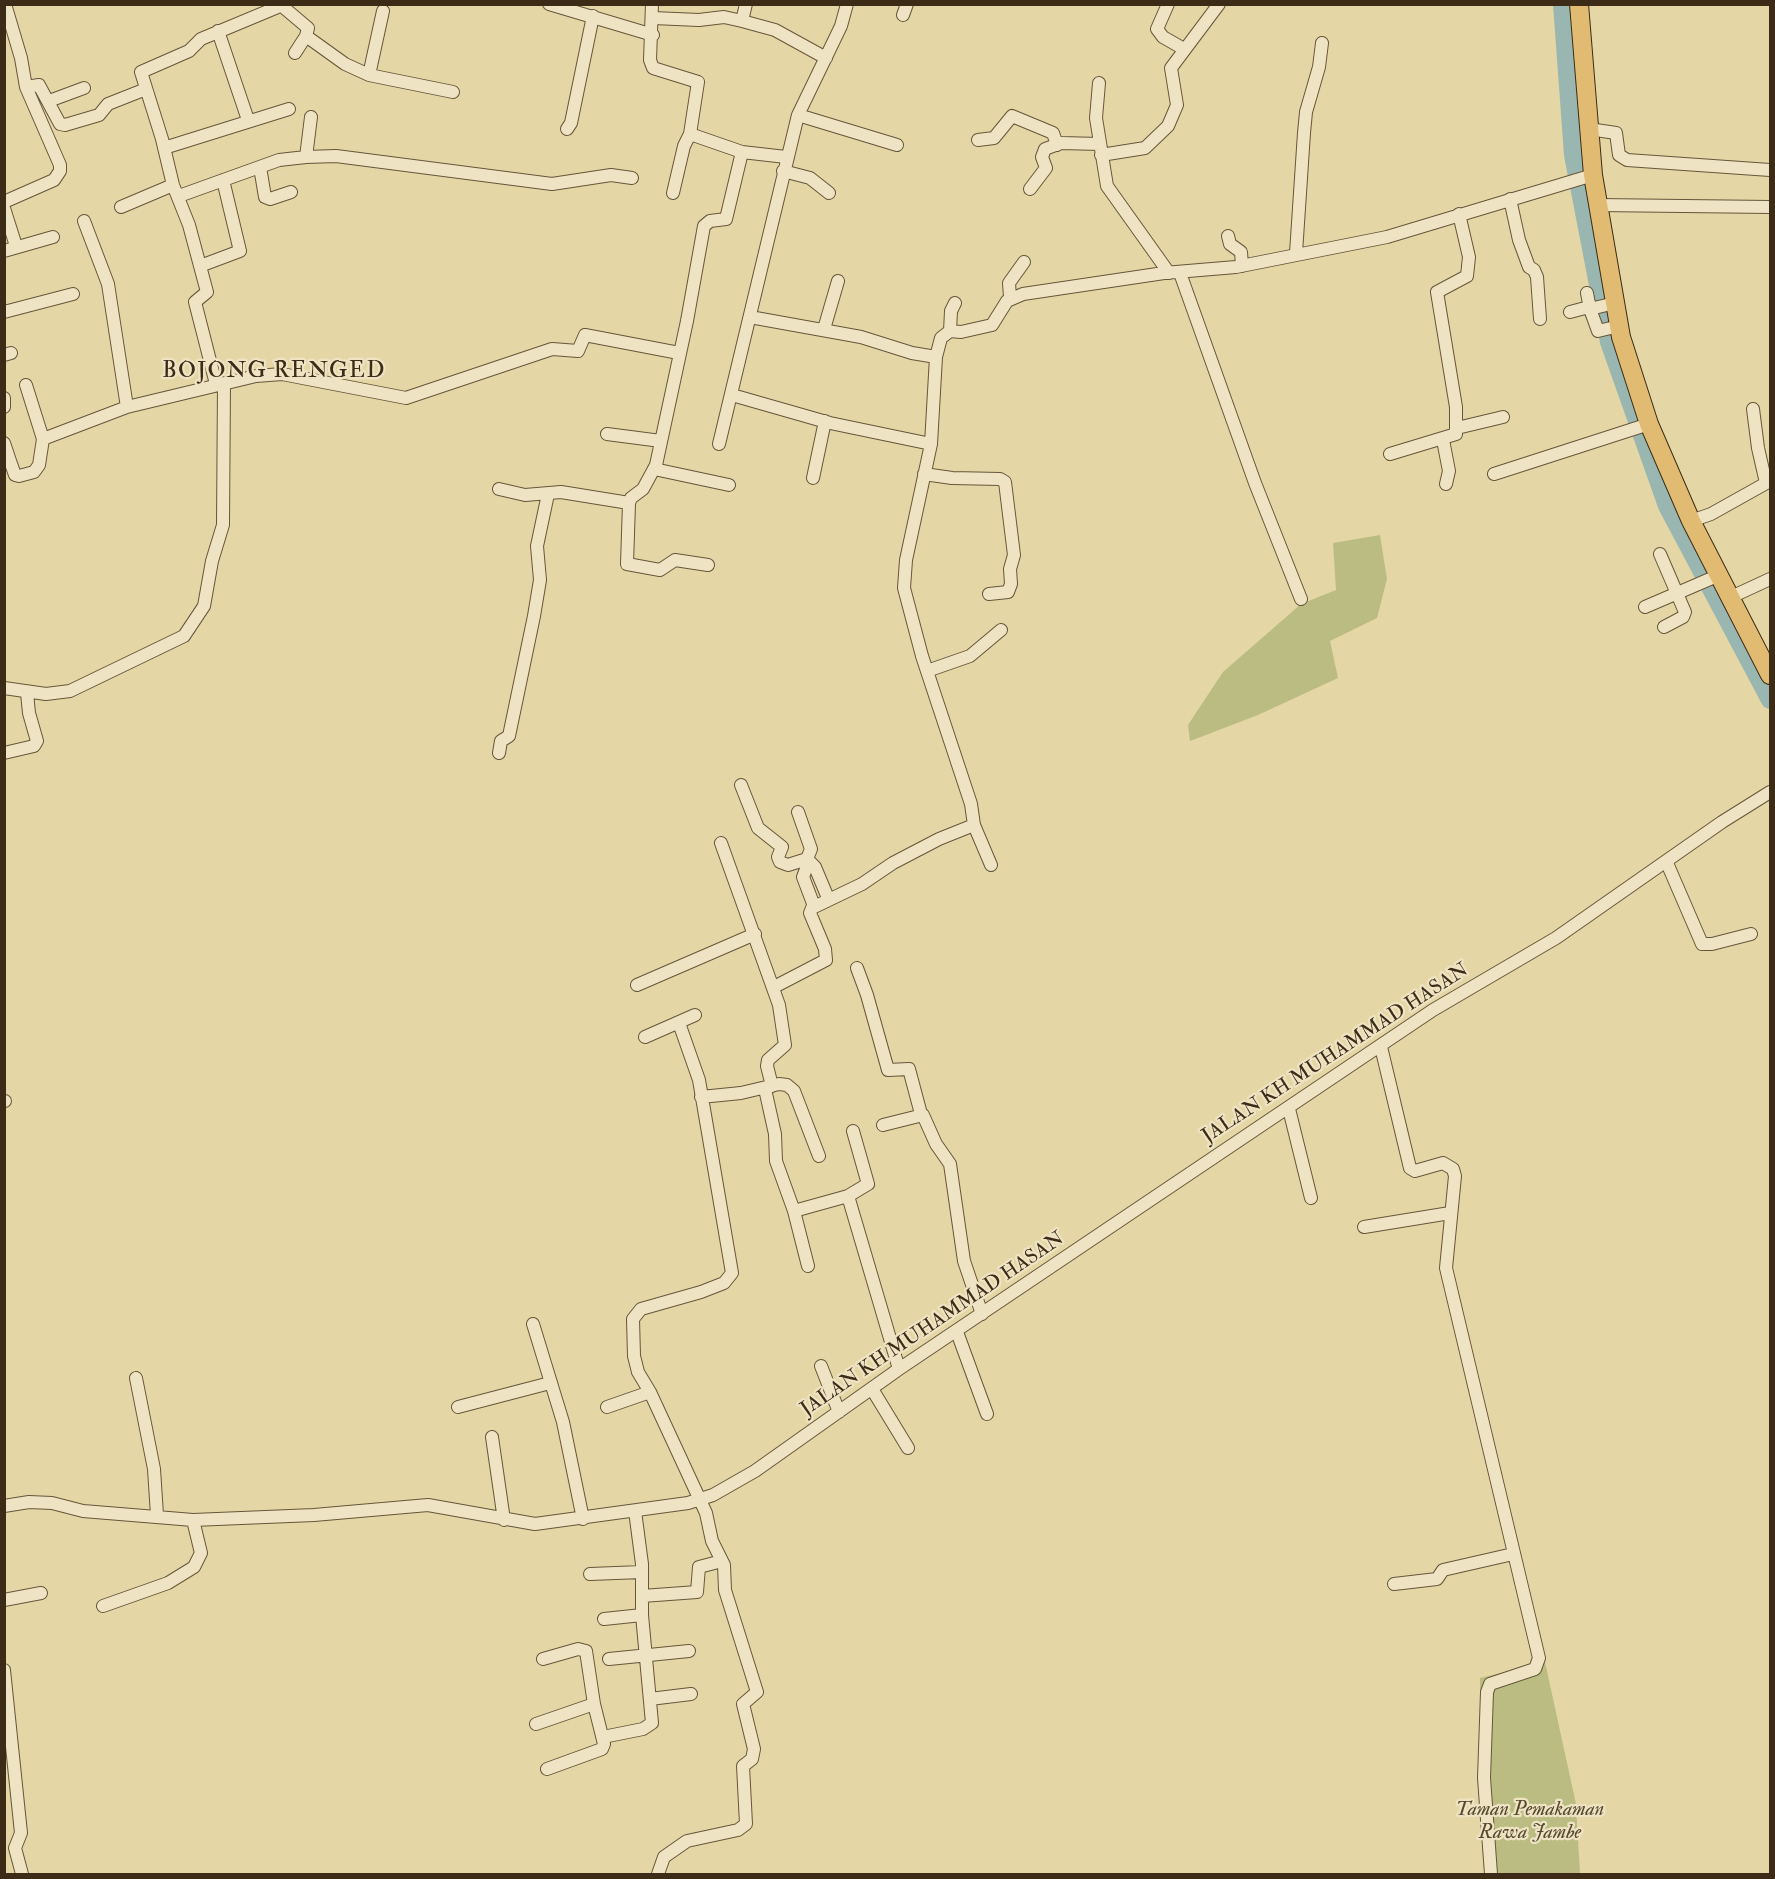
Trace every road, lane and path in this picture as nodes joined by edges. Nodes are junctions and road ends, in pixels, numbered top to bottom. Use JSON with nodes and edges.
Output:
{"nodes":[{"id":1,"x":5,"y":4,"type":"edge"},
{"id":2,"x":549,"y":4,"type":"edge"},
{"id":3,"x":652,"y":4,"type":"edge"},
{"id":4,"x":746,"y":4,"type":"edge"},
{"id":5,"x":847,"y":4,"type":"edge"},
{"id":6,"x":1168,"y":4,"type":"edge"},
{"id":7,"x":1219,"y":4,"type":"edge"},
{"id":8,"x":1579,"y":4,"type":"edge"},
{"id":9,"x":283,"y":5,"type":"edge"},
{"id":10,"x":383,"y":11,"type":"dead end"},
{"id":11,"x":593,"y":16,"type":"junction"},
{"id":12,"x":653,"y":18,"type":"junction"},
{"id":13,"x":742,"y":21,"type":"junction"},
{"id":14,"x":218,"y":31,"type":"junction"},
{"id":15,"x":653,"y":35,"type":"junction"},
{"id":16,"x":306,"y":36,"type":"junction"},
{"id":17,"x":1322,"y":43,"type":"dead end"},
{"id":18,"x":1184,"y":49,"type":"junction"},
{"id":19,"x":295,"y":52,"type":"dead end"},
{"id":20,"x":826,"y":58,"type":"junction"},
{"id":21,"x":369,"y":75,"type":"junction"},
{"id":22,"x":1099,"y":83,"type":"dead end"},
{"id":23,"x":26,"y":87,"type":"junction"},
{"id":24,"x":84,"y":88,"type":"dead end"},
{"id":25,"x":146,"y":89,"type":"junction"},
{"id":26,"x":453,"y":92,"type":"dead end"},
{"id":27,"x":49,"y":101,"type":"junction"},
{"id":28,"x":290,"y":109,"type":"dead end"},
{"id":29,"x":798,"y":116,"type":"junction"},
{"id":30,"x":311,"y":117,"type":"dead end"},
{"id":31,"x":248,"y":120,"type":"junction"},
{"id":32,"x":567,"y":129,"type":"dead end"},
{"id":33,"x":1589,"y":129,"type":"junction"},
{"id":34,"x":690,"y":134,"type":"junction"},
{"id":35,"x":978,"y":140,"type":"dead end"},
{"id":36,"x":897,"y":145,"type":"dead end"},
{"id":37,"x":1057,"y":145,"type":"junction"},
{"id":38,"x":164,"y":148,"type":"junction"},
{"id":39,"x":1100,"y":149,"type":"junction"},
{"id":40,"x":742,"y":152,"type":"junction"},
{"id":41,"x":306,"y":157,"type":"junction"},
{"id":42,"x":786,"y":157,"type":"junction"},
{"id":43,"x":260,"y":167,"type":"junction"},
{"id":44,"x":1770,"y":170,"type":"edge"},
{"id":45,"x":783,"y":171,"type":"junction"},
{"id":46,"x":1588,"y":176,"type":"junction"},
{"id":47,"x":632,"y":178,"type":"dead end"},
{"id":48,"x":224,"y":180,"type":"junction"},
{"id":49,"x":172,"y":185,"type":"junction"},
{"id":50,"x":1030,"y":189,"type":"dead end"},
{"id":51,"x":291,"y":192,"type":"dead end"},
{"id":52,"x":673,"y":193,"type":"dead end"},
{"id":53,"x":829,"y":193,"type":"dead end"},
{"id":54,"x":179,"y":196,"type":"junction"},
{"id":55,"x":1510,"y":199,"type":"junction"},
{"id":56,"x":4,"y":202,"type":"edge"},
{"id":57,"x":1597,"y":205,"type":"junction"},
{"id":58,"x":121,"y":207,"type":"dead end"},
{"id":59,"x":1770,"y":207,"type":"edge"},
{"id":60,"x":4,"y":208,"type":"edge"},
{"id":61,"x":1459,"y":214,"type":"junction"},
{"id":62,"x":84,"y":221,"type":"dead end"},
{"id":63,"x":1228,"y":236,"type":"dead end"},
{"id":64,"x":53,"y":237,"type":"dead end"},
{"id":65,"x":10,"y":248,"type":"edge"},
{"id":66,"x":1296,"y":253,"type":"junction"},
{"id":67,"x":1024,"y":262,"type":"dead end"},
{"id":68,"x":200,"y":266,"type":"junction"},
{"id":69,"x":1242,"y":266,"type":"junction"},
{"id":70,"x":1174,"y":273,"type":"junction"},
{"id":71,"x":838,"y":281,"type":"dead end"},
{"id":72,"x":1587,"y":293,"type":"dead end"},
{"id":73,"x":73,"y":294,"type":"dead end"},
{"id":74,"x":1010,"y":297,"type":"junction"},
{"id":75,"x":955,"y":303,"type":"dead end"},
{"id":76,"x":1611,"y":304,"type":"junction"},
{"id":77,"x":1591,"y":308,"type":"junction"},
{"id":78,"x":4,"y":312,"type":"edge"},
{"id":79,"x":1570,"y":312,"type":"dead end"},
{"id":80,"x":750,"y":317,"type":"junction"},
{"id":81,"x":1540,"y":319,"type":"dead end"},
{"id":82,"x":1611,"y":328,"type":"junction"},
{"id":83,"x":824,"y":329,"type":"junction"},
{"id":84,"x":950,"y":331,"type":"junction"},
{"id":85,"x":679,"y":353,"type":"junction"},
{"id":86,"x":936,"y":357,"type":"junction"},
{"id":87,"x":220,"y":384,"type":"junction"},
{"id":88,"x":26,"y":385,"type":"dead end"},
{"id":89,"x":732,"y":395,"type":"junction"},
{"id":90,"x":4,"y":398,"type":"edge"},
{"id":91,"x":4,"y":407,"type":"edge"},
{"id":92,"x":127,"y":407,"type":"junction"},
{"id":93,"x":1753,"y":409,"type":"dead end"},
{"id":94,"x":1503,"y":417,"type":"dead end"},
{"id":95,"x":825,"y":421,"type":"junction"},
{"id":96,"x":1646,"y":425,"type":"junction"},
{"id":97,"x":1457,"y":428,"type":"junction"},
{"id":98,"x":607,"y":434,"type":"dead end"},
{"id":99,"x":43,"y":439,"type":"junction"},
{"id":100,"x":1443,"y":440,"type":"junction"},
{"id":101,"x":661,"y":441,"type":"junction"},
{"id":102,"x":4,"y":443,"type":"edge"},
{"id":103,"x":719,"y":444,"type":"dead end"},
{"id":104,"x":931,"y":444,"type":"junction"},
{"id":105,"x":1390,"y":454,"type":"dead end"},
{"id":106,"x":7,"y":458,"type":"edge"},
{"id":107,"x":654,"y":469,"type":"junction"},
{"id":108,"x":924,"y":474,"type":"junction"},
{"id":109,"x":1494,"y":474,"type":"dead end"},
{"id":110,"x":813,"y":478,"type":"dead end"},
{"id":111,"x":1768,"y":482,"type":"edge"},
{"id":112,"x":1446,"y":484,"type":"dead end"},
{"id":113,"x":729,"y":485,"type":"dead end"},
{"id":114,"x":499,"y":489,"type":"dead end"},
{"id":115,"x":548,"y":494,"type":"junction"},
{"id":116,"x":629,"y":503,"type":"junction"},
{"id":117,"x":1691,"y":521,"type":"junction"},
{"id":118,"x":1660,"y":554,"type":"dead end"},
{"id":119,"x":708,"y":565,"type":"dead end"},
{"id":120,"x":1712,"y":578,"type":"junction"},
{"id":121,"x":1770,"y":579,"type":"edge"},
{"id":122,"x":1676,"y":593,"type":"junction"},
{"id":123,"x":989,"y":594,"type":"dead end"},
{"id":124,"x":1729,"y":598,"type":"junction"},
{"id":125,"x":1301,"y":599,"type":"dead end"},
{"id":126,"x":1645,"y":607,"type":"dead end"},
{"id":127,"x":1664,"y":627,"type":"dead end"},
{"id":128,"x":1001,"y":630,"type":"dead end"},
{"id":129,"x":927,"y":671,"type":"junction"},
{"id":130,"x":1770,"y":675,"type":"edge"},
{"id":131,"x":4,"y":688,"type":"edge"},
{"id":132,"x":27,"y":693,"type":"junction"},
{"id":133,"x":4,"y":753,"type":"edge"},
{"id":134,"x":499,"y":753,"type":"dead end"},
{"id":135,"x":741,"y":784,"type":"dead end"},
{"id":136,"x":1770,"y":792,"type":"edge"},
{"id":137,"x":798,"y":812,"type":"dead end"},
{"id":138,"x":974,"y":825,"type":"junction"},
{"id":139,"x":721,"y":843,"type":"dead end"},
{"id":140,"x":808,"y":860,"type":"junction"},
{"id":141,"x":1667,"y":863,"type":"junction"},
{"id":142,"x":992,"y":865,"type":"dead end"},
{"id":143,"x":828,"y":898,"type":"junction"},
{"id":144,"x":814,"y":906,"type":"junction"},
{"id":145,"x":755,"y":934,"type":"junction"},
{"id":146,"x":1751,"y":934,"type":"dead end"},
{"id":147,"x":856,"y":968,"type":"dead end"},
{"id":148,"x":638,"y":985,"type":"dead end"},
{"id":149,"x":774,"y":987,"type":"junction"},
{"id":150,"x":695,"y":1015,"type":"dead end"},
{"id":151,"x":679,"y":1023,"type":"junction"},
{"id":152,"x":645,"y":1037,"type":"dead end"},
{"id":153,"x":1381,"y":1047,"type":"junction"},
{"id":154,"x":768,"y":1088,"type":"junction"},
{"id":155,"x":701,"y":1097,"type":"junction"},
{"id":156,"x":1289,"y":1109,"type":"junction"},
{"id":157,"x":921,"y":1114,"type":"junction"},
{"id":158,"x":883,"y":1125,"type":"dead end"},
{"id":159,"x":853,"y":1131,"type":"dead end"},
{"id":160,"x":819,"y":1156,"type":"dead end"},
{"id":161,"x":848,"y":1196,"type":"junction"},
{"id":162,"x":1311,"y":1198,"type":"dead end"},
{"id":163,"x":794,"y":1211,"type":"junction"},
{"id":164,"x":1450,"y":1213,"type":"junction"},
{"id":165,"x":1364,"y":1227,"type":"dead end"},
{"id":166,"x":808,"y":1266,"type":"dead end"},
{"id":167,"x":982,"y":1314,"type":"junction"},
{"id":168,"x":533,"y":1324,"type":"dead end"},
{"id":169,"x":957,"y":1332,"type":"junction"},
{"id":170,"x":821,"y":1366,"type":"dead end"},
{"id":171,"x":899,"y":1369,"type":"junction"},
{"id":172,"x":136,"y":1378,"type":"dead end"},
{"id":173,"x":550,"y":1383,"type":"junction"},
{"id":174,"x":872,"y":1389,"type":"junction"},
{"id":175,"x":650,"y":1392,"type":"junction"},
{"id":176,"x":458,"y":1407,"type":"dead end"},
{"id":177,"x":607,"y":1407,"type":"dead end"},
{"id":178,"x":839,"y":1412,"type":"junction"},
{"id":179,"x":987,"y":1414,"type":"dead end"},
{"id":180,"x":492,"y":1437,"type":"dead end"},
{"id":181,"x":908,"y":1448,"type":"dead end"},
{"id":182,"x":699,"y":1500,"type":"junction"},
{"id":183,"x":4,"y":1506,"type":"edge"},
{"id":184,"x":635,"y":1511,"type":"junction"},
{"id":185,"x":157,"y":1515,"type":"junction"},
{"id":186,"x":583,"y":1519,"type":"junction"},
{"id":187,"x":193,"y":1520,"type":"junction"},
{"id":188,"x":504,"y":1520,"type":"junction"},
{"id":189,"x":1513,"y":1554,"type":"junction"},
{"id":190,"x":722,"y":1562,"type":"junction"},
{"id":191,"x":642,"y":1572,"type":"junction"},
{"id":192,"x":590,"y":1574,"type":"dead end"},
{"id":193,"x":1394,"y":1584,"type":"dead end"},
{"id":194,"x":41,"y":1593,"type":"dead end"},
{"id":195,"x":642,"y":1596,"type":"junction"},
{"id":196,"x":4,"y":1600,"type":"edge"},
{"id":197,"x":103,"y":1606,"type":"dead end"},
{"id":198,"x":642,"y":1615,"type":"junction"},
{"id":199,"x":604,"y":1619,"type":"dead end"},
{"id":200,"x":689,"y":1651,"type":"dead end"},
{"id":201,"x":646,"y":1654,"type":"junction"},
{"id":202,"x":543,"y":1659,"type":"dead end"},
{"id":203,"x":609,"y":1659,"type":"dead end"},
{"id":204,"x":4,"y":1670,"type":"edge"},
{"id":205,"x":691,"y":1694,"type":"dead end"},
{"id":206,"x":650,"y":1699,"type":"junction"},
{"id":207,"x":594,"y":1704,"type":"junction"},
{"id":208,"x":536,"y":1724,"type":"dead end"},
{"id":209,"x":603,"y":1737,"type":"junction"},
{"id":210,"x":547,"y":1769,"type":"dead end"},
{"id":211,"x":22,"y":1875,"type":"edge"},
{"id":212,"x":658,"y":1875,"type":"edge"},
{"id":213,"x":1491,"y":1875,"type":"edge"}],
"edges":[{"from":1,"to":23,"type":"street"},
{"from":2,"to":11,"type":"street"},
{"from":3,"to":12,"type":"street"},
{"from":4,"to":13,"type":"street"},
{"from":5,"to":20,"type":"street"},
{"from":6,"to":18,"type":"street"},
{"from":7,"to":18,"type":"street"},
{"from":8,"to":33,"type":"main road"},
{"from":9,"to":14,"type":"street"},
{"from":9,"to":16,"type":"street"},
{"from":10,"to":21,"type":"street"},
{"from":11,"to":15,"type":"street"},
{"from":11,"to":32,"type":"street"},
{"from":12,"to":13,"type":"street"},
{"from":12,"to":15,"type":"street"},
{"from":13,"to":20,"type":"street"},
{"from":14,"to":25,"type":"street"},
{"from":14,"to":31,"type":"street"},
{"from":15,"to":34,"type":"street"},
{"from":16,"to":19,"type":"street"},
{"from":16,"to":21,"type":"street"},
{"from":17,"to":66,"type":"street"},
{"from":18,"to":39,"type":"street"},
{"from":20,"to":29,"type":"street"},
{"from":21,"to":26,"type":"street"},
{"from":22,"to":39,"type":"street"},
{"from":23,"to":27,"type":"street"},
{"from":23,"to":56,"type":"street"},
{"from":24,"to":27,"type":"street"},
{"from":25,"to":27,"type":"street"},
{"from":25,"to":38,"type":"street"},
{"from":28,"to":31,"type":"street"},
{"from":29,"to":36,"type":"street"},
{"from":29,"to":42,"type":"street"},
{"from":30,"to":41,"type":"street"},
{"from":31,"to":38,"type":"street"},
{"from":33,"to":44,"type":"street"},
{"from":33,"to":46,"type":"main road"},
{"from":34,"to":40,"type":"street"},
{"from":34,"to":52,"type":"street"},
{"from":35,"to":37,"type":"street"},
{"from":37,"to":39,"type":"street"},
{"from":37,"to":50,"type":"street"},
{"from":38,"to":49,"type":"street"},
{"from":39,"to":70,"type":"street"},
{"from":40,"to":42,"type":"street"},
{"from":40,"to":85,"type":"street"},
{"from":41,"to":43,"type":"street"},
{"from":41,"to":47,"type":"street"},
{"from":42,"to":45,"type":"street"},
{"from":43,"to":48,"type":"street"},
{"from":43,"to":51,"type":"street"},
{"from":45,"to":53,"type":"street"},
{"from":45,"to":80,"type":"street"},
{"from":46,"to":55,"type":"street"},
{"from":46,"to":57,"type":"main road"},
{"from":48,"to":54,"type":"street"},
{"from":48,"to":68,"type":"street"},
{"from":49,"to":54,"type":"street"},
{"from":49,"to":58,"type":"street"},
{"from":54,"to":68,"type":"street"},
{"from":55,"to":61,"type":"street"},
{"from":55,"to":81,"type":"street"},
{"from":57,"to":59,"type":"street"},
{"from":57,"to":76,"type":"main road"},
{"from":60,"to":65,"type":"street"},
{"from":61,"to":66,"type":"street"},
{"from":61,"to":97,"type":"street"},
{"from":62,"to":92,"type":"street"},
{"from":63,"to":69,"type":"street"},
{"from":64,"to":65,"type":"street"},
{"from":66,"to":69,"type":"street"},
{"from":67,"to":74,"type":"street"},
{"from":68,"to":87,"type":"street"},
{"from":69,"to":70,"type":"street"},
{"from":70,"to":74,"type":"street"},
{"from":70,"to":125,"type":"street"},
{"from":71,"to":83,"type":"street"},
{"from":72,"to":77,"type":"street"},
{"from":73,"to":78,"type":"street"},
{"from":74,"to":84,"type":"street"},
{"from":75,"to":84,"type":"street"},
{"from":76,"to":77,"type":"street"},
{"from":76,"to":82,"type":"main road"},
{"from":77,"to":79,"type":"street"},
{"from":77,"to":82,"type":"street"},
{"from":80,"to":83,"type":"street"},
{"from":80,"to":89,"type":"street"},
{"from":82,"to":96,"type":"main road"},
{"from":83,"to":86,"type":"street"},
{"from":84,"to":86,"type":"street"},
{"from":85,"to":87,"type":"street"},
{"from":85,"to":101,"type":"street"},
{"from":86,"to":104,"type":"street"},
{"from":87,"to":92,"type":"street"},
{"from":87,"to":132,"type":"street"},
{"from":88,"to":99,"type":"street"},
{"from":89,"to":95,"type":"street"},
{"from":89,"to":103,"type":"street"},
{"from":90,"to":91,"type":"street"},
{"from":92,"to":99,"type":"street"},
{"from":93,"to":111,"type":"street"},
{"from":94,"to":97,"type":"street"},
{"from":95,"to":104,"type":"street"},
{"from":95,"to":110,"type":"street"},
{"from":96,"to":109,"type":"street"},
{"from":96,"to":117,"type":"main road"},
{"from":97,"to":100,"type":"street"},
{"from":98,"to":101,"type":"street"},
{"from":99,"to":106,"type":"street"},
{"from":100,"to":105,"type":"street"},
{"from":100,"to":112,"type":"street"},
{"from":101,"to":107,"type":"street"},
{"from":102,"to":106,"type":"street"},
{"from":104,"to":108,"type":"street"},
{"from":107,"to":113,"type":"street"},
{"from":107,"to":116,"type":"street"},
{"from":108,"to":123,"type":"street"},
{"from":108,"to":129,"type":"street"},
{"from":111,"to":117,"type":"street"},
{"from":114,"to":115,"type":"street"},
{"from":115,"to":116,"type":"street"},
{"from":115,"to":134,"type":"street"},
{"from":116,"to":119,"type":"street"},
{"from":117,"to":120,"type":"main road"},
{"from":118,"to":122,"type":"street"},
{"from":120,"to":122,"type":"street"},
{"from":120,"to":124,"type":"main road"},
{"from":121,"to":124,"type":"street"},
{"from":122,"to":126,"type":"street"},
{"from":122,"to":127,"type":"street"},
{"from":124,"to":130,"type":"main road"},
{"from":128,"to":129,"type":"street"},
{"from":129,"to":138,"type":"street"},
{"from":131,"to":132,"type":"street"},
{"from":132,"to":133,"type":"street"},
{"from":135,"to":140,"type":"street"},
{"from":136,"to":141,"type":"street","name":"JALAN KH MUHAMMAD HASAN"},
{"from":137,"to":140,"type":"street"},
{"from":138,"to":142,"type":"street"},
{"from":138,"to":143,"type":"street"},
{"from":139,"to":145,"type":"street"},
{"from":140,"to":143,"type":"street"},
{"from":140,"to":144,"type":"street"},
{"from":141,"to":146,"type":"street"},
{"from":141,"to":153,"type":"street","name":"JALAN KH MUHAMMAD HASAN"},
{"from":143,"to":144,"type":"street"},
{"from":144,"to":149,"type":"street"},
{"from":145,"to":148,"type":"street"},
{"from":145,"to":149,"type":"street"},
{"from":147,"to":157,"type":"street"},
{"from":149,"to":154,"type":"street"},
{"from":150,"to":151,"type":"street"},
{"from":151,"to":152,"type":"street"},
{"from":151,"to":155,"type":"street"},
{"from":153,"to":156,"type":"street","name":"JALAN KH MUHAMMAD HASAN"},
{"from":153,"to":164,"type":"street"},
{"from":154,"to":155,"type":"street"},
{"from":154,"to":160,"type":"street"},
{"from":154,"to":163,"type":"street"},
{"from":155,"to":175,"type":"street"},
{"from":156,"to":162,"type":"street"},
{"from":156,"to":167,"type":"street","name":"JALAN KH MUHAMMAD HASAN"},
{"from":157,"to":158,"type":"street"},
{"from":157,"to":167,"type":"street"},
{"from":159,"to":161,"type":"street"},
{"from":161,"to":163,"type":"street"},
{"from":161,"to":171,"type":"street"},
{"from":163,"to":166,"type":"street"},
{"from":164,"to":165,"type":"street"},
{"from":164,"to":189,"type":"street"},
{"from":167,"to":169,"type":"street","name":"JALAN KH MUHAMMAD HASAN"},
{"from":168,"to":173,"type":"street"},
{"from":169,"to":171,"type":"street","name":"JALAN KH MUHAMMAD HASAN"},
{"from":169,"to":179,"type":"street"},
{"from":170,"to":178,"type":"street"},
{"from":171,"to":174,"type":"street","name":"JALAN KH MUHAMMAD HASAN"},
{"from":172,"to":185,"type":"street"},
{"from":173,"to":176,"type":"street"},
{"from":173,"to":186,"type":"street"},
{"from":174,"to":178,"type":"street","name":"JALAN KH MUHAMMAD HASAN"},
{"from":174,"to":181,"type":"street"},
{"from":175,"to":177,"type":"street"},
{"from":175,"to":182,"type":"street"},
{"from":178,"to":182,"type":"street","name":"JALAN KH MUHAMMAD HASAN"},
{"from":180,"to":188,"type":"street"},
{"from":182,"to":184,"type":"street","name":"JALAN KH MUHAMMAD HASAN"},
{"from":182,"to":190,"type":"street"},
{"from":183,"to":185,"type":"street","name":"JALAN KH MUHAMMAD HASAN"},
{"from":184,"to":186,"type":"street","name":"JALAN KH MUHAMMAD HASAN"},
{"from":184,"to":191,"type":"street"},
{"from":185,"to":187,"type":"street","name":"JALAN KH MUHAMMAD HASAN"},
{"from":186,"to":188,"type":"street","name":"JALAN KH MUHAMMAD HASAN"},
{"from":187,"to":188,"type":"street","name":"JALAN KH MUHAMMAD HASAN"},
{"from":187,"to":197,"type":"street"},
{"from":189,"to":193,"type":"street"},
{"from":189,"to":213,"type":"street"},
{"from":190,"to":195,"type":"street"},
{"from":190,"to":212,"type":"street"},
{"from":191,"to":192,"type":"street"},
{"from":191,"to":195,"type":"street"},
{"from":194,"to":196,"type":"street"},
{"from":195,"to":198,"type":"street"},
{"from":198,"to":199,"type":"street"},
{"from":198,"to":201,"type":"street"},
{"from":200,"to":201,"type":"street"},
{"from":201,"to":203,"type":"street"},
{"from":201,"to":206,"type":"street"},
{"from":202,"to":207,"type":"street"},
{"from":204,"to":211,"type":"street"},
{"from":205,"to":206,"type":"street"},
{"from":206,"to":209,"type":"street"},
{"from":207,"to":208,"type":"street"},
{"from":207,"to":209,"type":"street"},
{"from":209,"to":210,"type":"street"}]}
